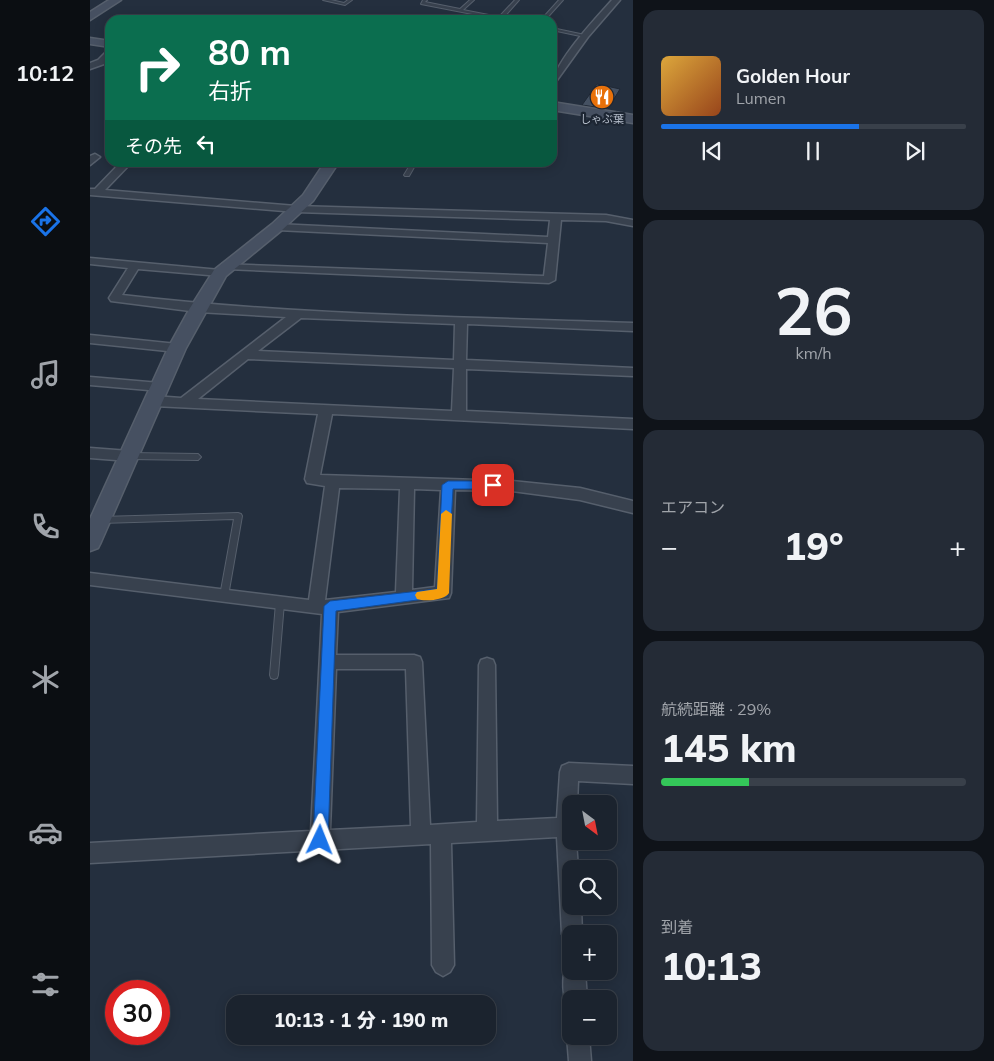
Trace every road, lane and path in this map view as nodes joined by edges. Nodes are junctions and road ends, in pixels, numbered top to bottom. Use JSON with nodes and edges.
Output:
{"nodes":[{"id":1,"x":116,"y":0,"type":"edge"},
{"id":2,"x":326,"y":0,"type":"edge"},
{"id":3,"x":350,"y":0,"type":"edge"},
{"id":4,"x":425,"y":0,"type":"edge"},
{"id":5,"x":472,"y":0,"type":"edge"},
{"id":6,"x":517,"y":0,"type":"edge"},
{"id":7,"x":561,"y":0,"type":"edge"},
{"id":8,"x":616,"y":0,"type":"edge"},
{"id":9,"x":461,"y":10,"type":"junction"},
{"id":10,"x":485,"y":15,"type":"edge"},
{"id":11,"x":503,"y":15,"type":"edge"},
{"id":12,"x":548,"y":15,"type":"edge"},
{"id":13,"x":90,"y":17,"type":"edge"},
{"id":14,"x":557,"y":30,"type":"edge"},
{"id":15,"x":585,"y":36,"type":"junction"},
{"id":16,"x":90,"y":42,"type":"edge"},
{"id":17,"x":105,"y":44,"type":"edge"},
{"id":18,"x":105,"y":58,"type":"edge"},
{"id":19,"x":90,"y":66,"type":"edge"},
{"id":20,"x":557,"y":78,"type":"edge"},
{"id":21,"x":557,"y":107,"type":"edge"},
{"id":22,"x":633,"y":119,"type":"edge"},
{"id":23,"x":122,"y":167,"type":"edge"},
{"id":24,"x":329,"y":167,"type":"edge"},
{"id":25,"x":412,"y":167,"type":"edge"},
{"id":26,"x":407,"y":175,"type":"dead end"},
{"id":27,"x":93,"y":193,"type":"edge"},
{"id":28,"x":296,"y":209,"type":"junction"},
{"id":29,"x":556,"y":218,"type":"junction"},
{"id":30,"x":633,"y":223,"type":"edge"},
{"id":31,"x":277,"y":227,"type":"junction"},
{"id":32,"x":553,"y":240,"type":"junction"},
{"id":33,"x":90,"y":261,"type":"edge"},
{"id":34,"x":134,"y":265,"type":"junction"},
{"id":35,"x":223,"y":269,"type":"junction"},
{"id":36,"x":198,"y":308,"type":"junction"},
{"id":37,"x":298,"y":314,"type":"junction"},
{"id":38,"x":461,"y":321,"type":"junction"},
{"id":39,"x":633,"y":327,"type":"edge"},
{"id":40,"x":90,"y":339,"type":"edge"},
{"id":41,"x":177,"y":348,"type":"junction"},
{"id":42,"x":246,"y":356,"type":"junction"},
{"id":43,"x":460,"y":366,"type":"junction"},
{"id":44,"x":633,"y":372,"type":"edge"},
{"id":45,"x":90,"y":381,"type":"edge"},
{"id":46,"x":157,"y":394,"type":"junction"},
{"id":47,"x":184,"y":403,"type":"junction"},
{"id":48,"x":326,"y":410,"type":"junction"},
{"id":49,"x":459,"y":416,"type":"junction"},
{"id":50,"x":633,"y":424,"type":"edge"},
{"id":51,"x":90,"y":454,"type":"edge"},
{"id":52,"x":129,"y":456,"type":"junction"},
{"id":53,"x":198,"y":458,"type":"dead end"},
{"id":54,"x":333,"y":482,"type":"junction"},
{"id":55,"x":407,"y":484,"type":"junction"},
{"id":56,"x":448,"y":485,"type":"junction"},
{"id":57,"x":633,"y":507,"type":"edge"},
{"id":58,"x":98,"y":520,"type":"junction"},
{"id":59,"x":90,"y":542,"type":"edge"},
{"id":60,"x":90,"y":579,"type":"edge"},
{"id":61,"x":224,"y":596,"type":"junction"},
{"id":62,"x":404,"y":598,"type":"junction"},
{"id":63,"x":280,"y":603,"type":"junction"},
{"id":64,"x":323,"y":607,"type":"junction"},
{"id":65,"x":328,"y":662,"type":"junction"},
{"id":66,"x":487,"y":665,"type":"dead end"},
{"id":67,"x":274,"y":675,"type":"dead end"},
{"id":68,"x":633,"y":776,"type":"edge"},
{"id":69,"x":568,"y":795,"type":"edge"},
{"id":70,"x":562,"y":827,"type":"edge"},
{"id":71,"x":487,"y":832,"type":"junction"},
{"id":72,"x":431,"y":834,"type":"junction"},
{"id":73,"x":320,"y":840,"type":"junction"},
{"id":74,"x":567,"y":850,"type":"edge"},
{"id":75,"x":90,"y":853,"type":"edge"},
{"id":76,"x":571,"y":925,"type":"edge"},
{"id":77,"x":443,"y":965,"type":"dead end"},
{"id":78,"x":579,"y":1045,"type":"edge"},
{"id":79,"x":580,"y":1061,"type":"edge"}],
"edges":[{"from":1,"to":13,"type":"street"},
{"from":2,"to":3,"type":"lane"},
{"from":4,"to":9,"type":"lane"},
{"from":5,"to":9,"type":"lane"},
{"from":6,"to":11,"type":"lane"},
{"from":7,"to":12,"type":"lane"},
{"from":8,"to":15,"type":"street"},
{"from":9,"to":10,"type":"lane"},
{"from":14,"to":15,"type":"lane"},
{"from":15,"to":20,"type":"street"},
{"from":16,"to":17,"type":"street"},
{"from":18,"to":19,"type":"street"},
{"from":21,"to":22,"type":"street"},
{"from":23,"to":27,"type":"street"},
{"from":24,"to":28,"type":"street"},
{"from":25,"to":26,"type":"lane"},
{"from":27,"to":28,"type":"street"},
{"from":28,"to":29,"type":"street"},
{"from":28,"to":31,"type":"street"},
{"from":29,"to":30,"type":"street"},
{"from":29,"to":32,"type":"street"},
{"from":31,"to":32,"type":"street"},
{"from":31,"to":35,"type":"street"},
{"from":32,"to":35,"type":"street"},
{"from":33,"to":34,"type":"street"},
{"from":34,"to":35,"type":"street"},
{"from":34,"to":36,"type":"street"},
{"from":35,"to":36,"type":"street"},
{"from":36,"to":37,"type":"street"},
{"from":36,"to":41,"type":"street"},
{"from":37,"to":38,"type":"street"},
{"from":37,"to":42,"type":"street"},
{"from":38,"to":39,"type":"street"},
{"from":38,"to":43,"type":"street"},
{"from":40,"to":41,"type":"street"},
{"from":41,"to":46,"type":"street"},
{"from":42,"to":43,"type":"street"},
{"from":42,"to":47,"type":"street"},
{"from":43,"to":44,"type":"street"},
{"from":43,"to":49,"type":"street"},
{"from":45,"to":46,"type":"street"},
{"from":46,"to":47,"type":"street"},
{"from":46,"to":52,"type":"street"},
{"from":47,"to":48,"type":"street"},
{"from":48,"to":49,"type":"street"},
{"from":48,"to":54,"type":"street"},
{"from":49,"to":50,"type":"street"},
{"from":51,"to":52,"type":"street"},
{"from":52,"to":53,"type":"lane"},
{"from":52,"to":58,"type":"street"},
{"from":54,"to":55,"type":"street"},
{"from":54,"to":64,"type":"street"},
{"from":55,"to":56,"type":"street"},
{"from":55,"to":62,"type":"street"},
{"from":56,"to":57,"type":"street"},
{"from":56,"to":62,"type":"street"},
{"from":58,"to":59,"type":"street"},
{"from":58,"to":61,"type":"lane"},
{"from":60,"to":61,"type":"street"},
{"from":61,"to":63,"type":"street"},
{"from":62,"to":64,"type":"street"},
{"from":63,"to":64,"type":"street"},
{"from":63,"to":67,"type":"lane"},
{"from":64,"to":65,"type":"street"},
{"from":65,"to":72,"type":"street"},
{"from":65,"to":73,"type":"street"},
{"from":66,"to":71,"type":"street"},
{"from":68,"to":69,"type":"street"},
{"from":70,"to":71,"type":"street"},
{"from":71,"to":72,"type":"street"},
{"from":72,"to":73,"type":"street"},
{"from":72,"to":77,"type":"street"},
{"from":73,"to":75,"type":"street"},
{"from":74,"to":76,"type":"street"},
{"from":78,"to":79,"type":"street"}]}
